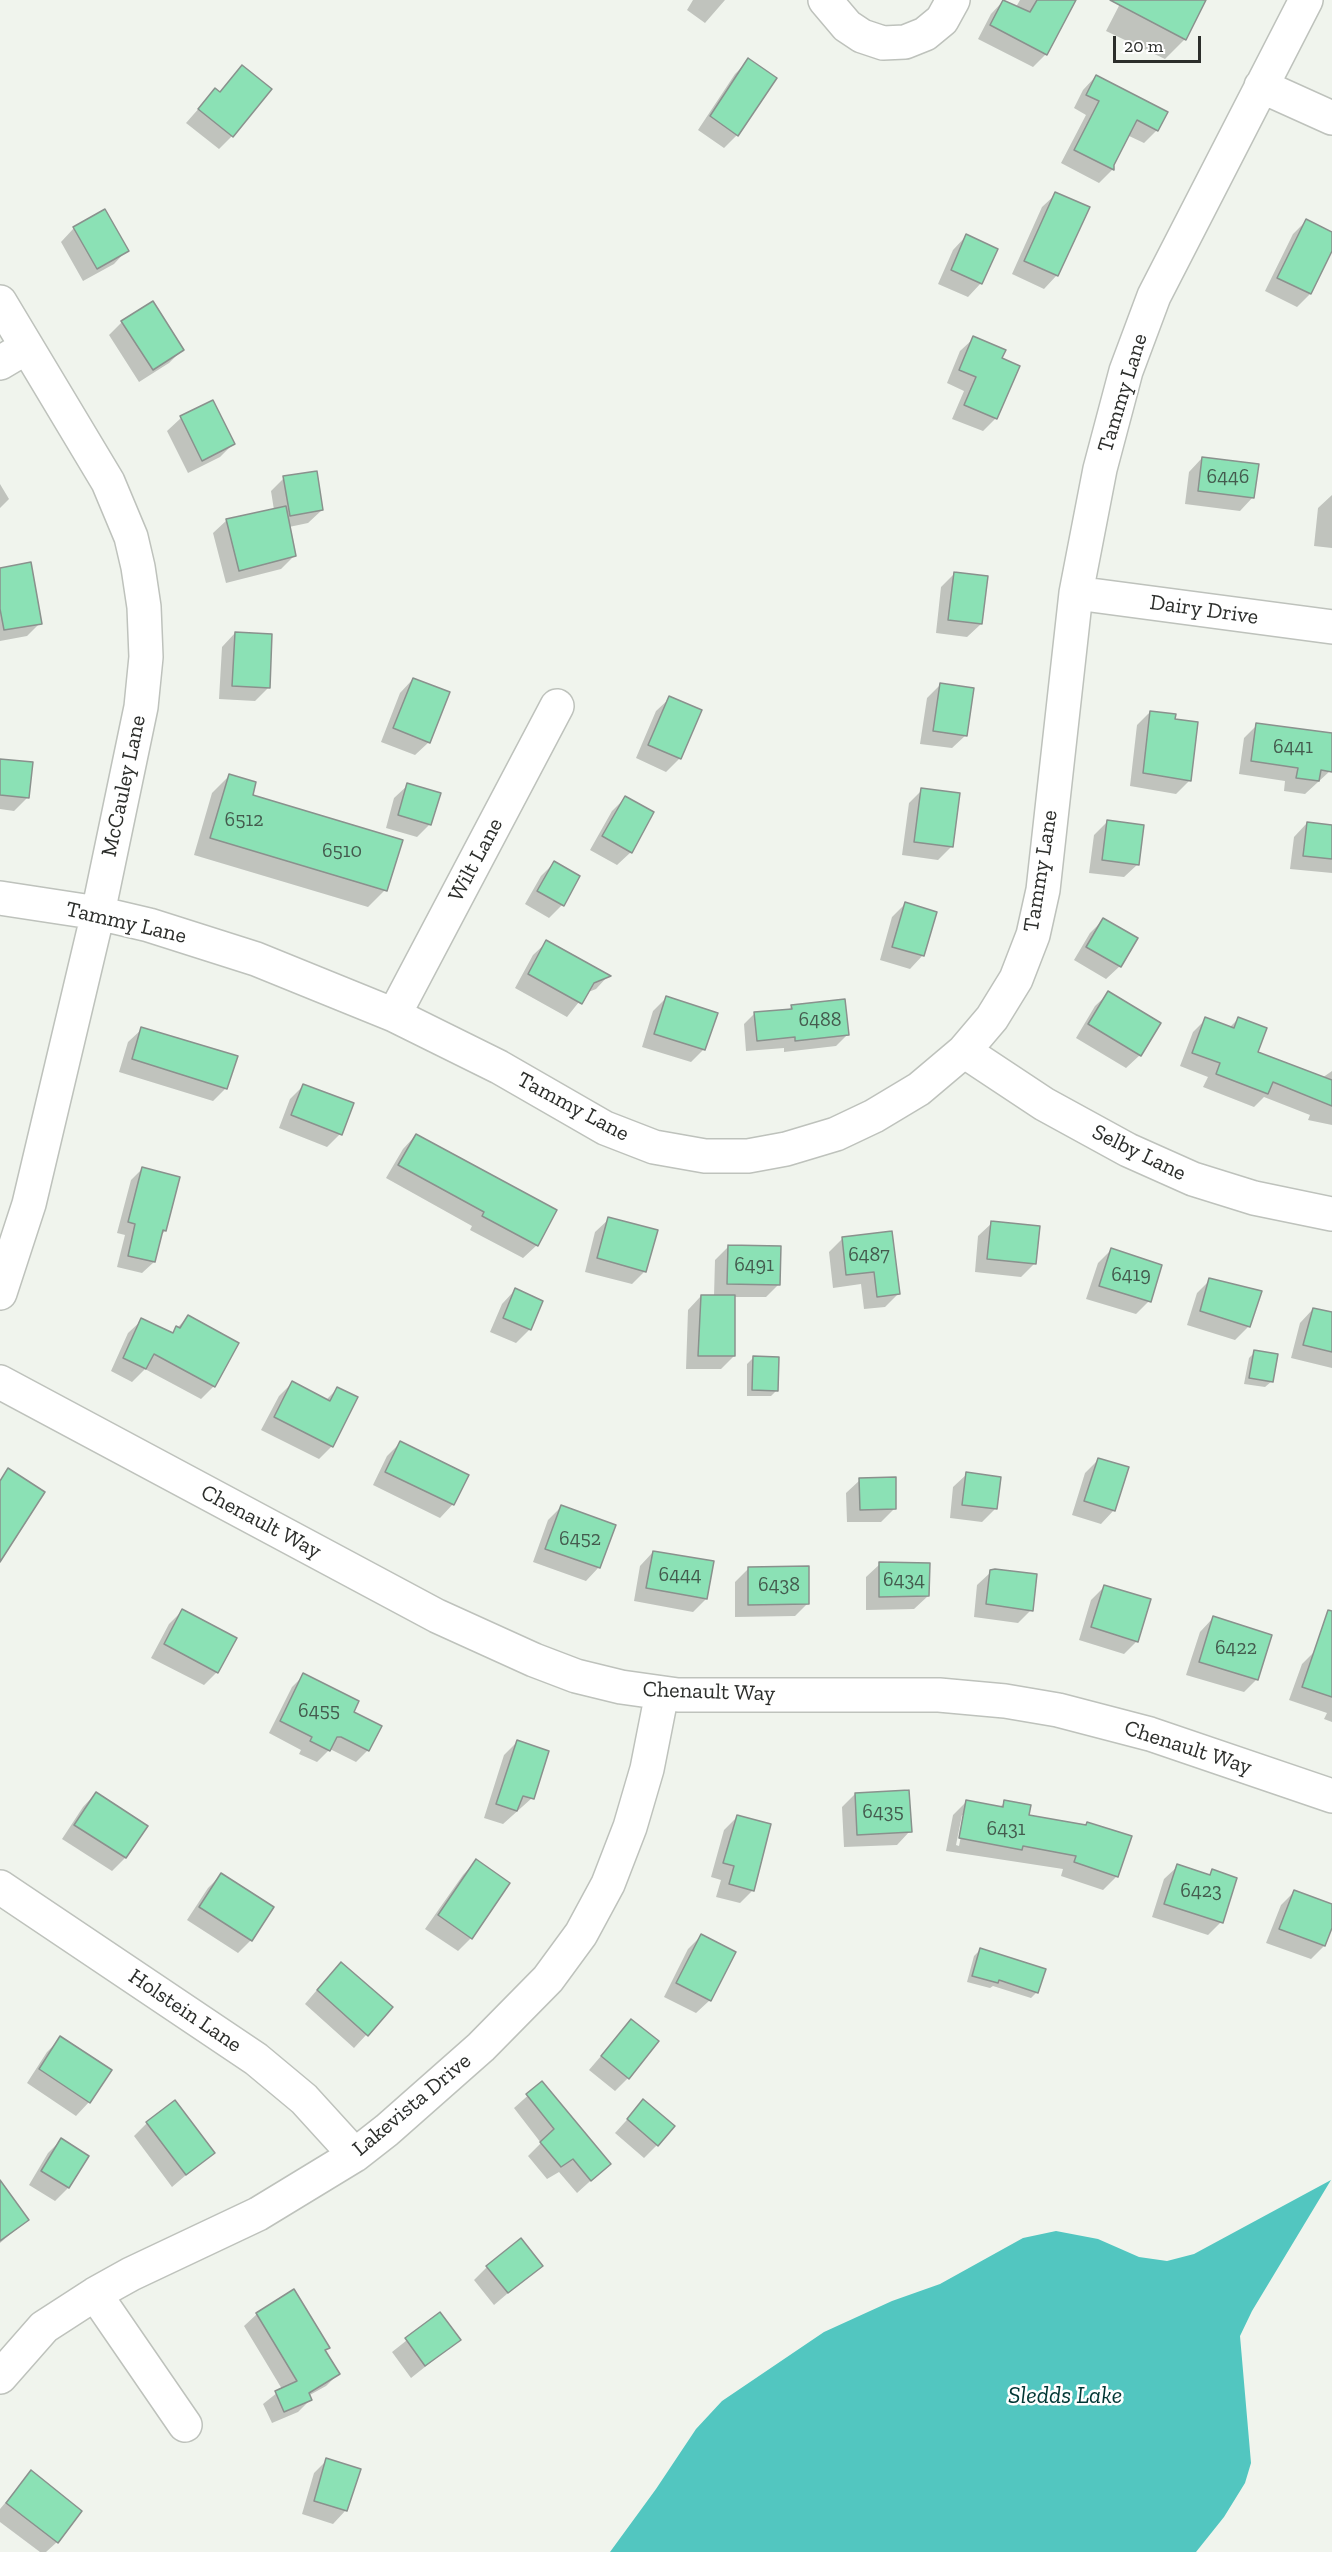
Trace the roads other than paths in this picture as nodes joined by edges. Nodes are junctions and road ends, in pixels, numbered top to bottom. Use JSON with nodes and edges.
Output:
{"nodes":[{"id":1,"x":825,"y":0,"type":"edge"},
{"id":2,"x":953,"y":0,"type":"edge"},
{"id":3,"x":1306,"y":0,"type":"edge"},
{"id":4,"x":1261,"y":86,"type":"junction"},
{"id":5,"x":1332,"y":118,"type":"edge"},
{"id":6,"x":0,"y":302,"type":"edge"},
{"id":7,"x":14,"y":355,"type":"edge"},
{"id":8,"x":1076,"y":592,"type":"junction"},
{"id":9,"x":1332,"y":627,"type":"edge"},
{"id":10,"x":557,"y":706,"type":"dead end"},
{"id":11,"x":0,"y":898,"type":"edge"},
{"id":12,"x":98,"y":913,"type":"junction"},
{"id":13,"x":394,"y":1015,"type":"junction"},
{"id":14,"x":964,"y":1051,"type":"junction"},
{"id":15,"x":1332,"y":1214,"type":"edge"},
{"id":16,"x":0,"y":1293,"type":"edge"},
{"id":17,"x":0,"y":1382,"type":"edge"},
{"id":18,"x":662,"y":1693,"type":"junction"},
{"id":19,"x":1332,"y":1796,"type":"edge"},
{"id":20,"x":0,"y":1887,"type":"edge"},
{"id":21,"x":355,"y":2155,"type":"junction"},
{"id":22,"x":95,"y":2294,"type":"junction"},
{"id":23,"x":0,"y":2377,"type":"edge"},
{"id":24,"x":185,"y":2425,"type":"dead end"}],
"edges":[{"from":1,"to":2,"type":"street"},
{"from":3,"to":4,"type":"street","name":"Tammy Lane"},
{"from":4,"to":5,"type":"street"},
{"from":4,"to":8,"type":"street","name":"Tammy Lane"},
{"from":6,"to":7,"type":"street","name":"McCauley Lane"},
{"from":7,"to":12,"type":"street","name":"McCauley Lane"},
{"from":8,"to":9,"type":"street","name":"Dairy Drive"},
{"from":8,"to":14,"type":"street","name":"Tammy Lane"},
{"from":10,"to":13,"type":"street","name":"Wilt Lane"},
{"from":11,"to":12,"type":"street","name":"Tammy Lane"},
{"from":12,"to":13,"type":"street","name":"Tammy Lane"},
{"from":12,"to":16,"type":"street","name":"McCauley Lane"},
{"from":13,"to":14,"type":"street","name":"Tammy Lane"},
{"from":14,"to":15,"type":"street","name":"Selby Lane"},
{"from":17,"to":18,"type":"street","name":"Chenault Way"},
{"from":18,"to":19,"type":"street","name":"Chenault Way"},
{"from":18,"to":21,"type":"street","name":"Lakevista Drive"},
{"from":20,"to":21,"type":"street","name":"Holstein Lane"},
{"from":21,"to":22,"type":"street","name":"Lakevista Drive"},
{"from":22,"to":23,"type":"street","name":"Lakevista Drive"},
{"from":22,"to":24,"type":"street"}]}
